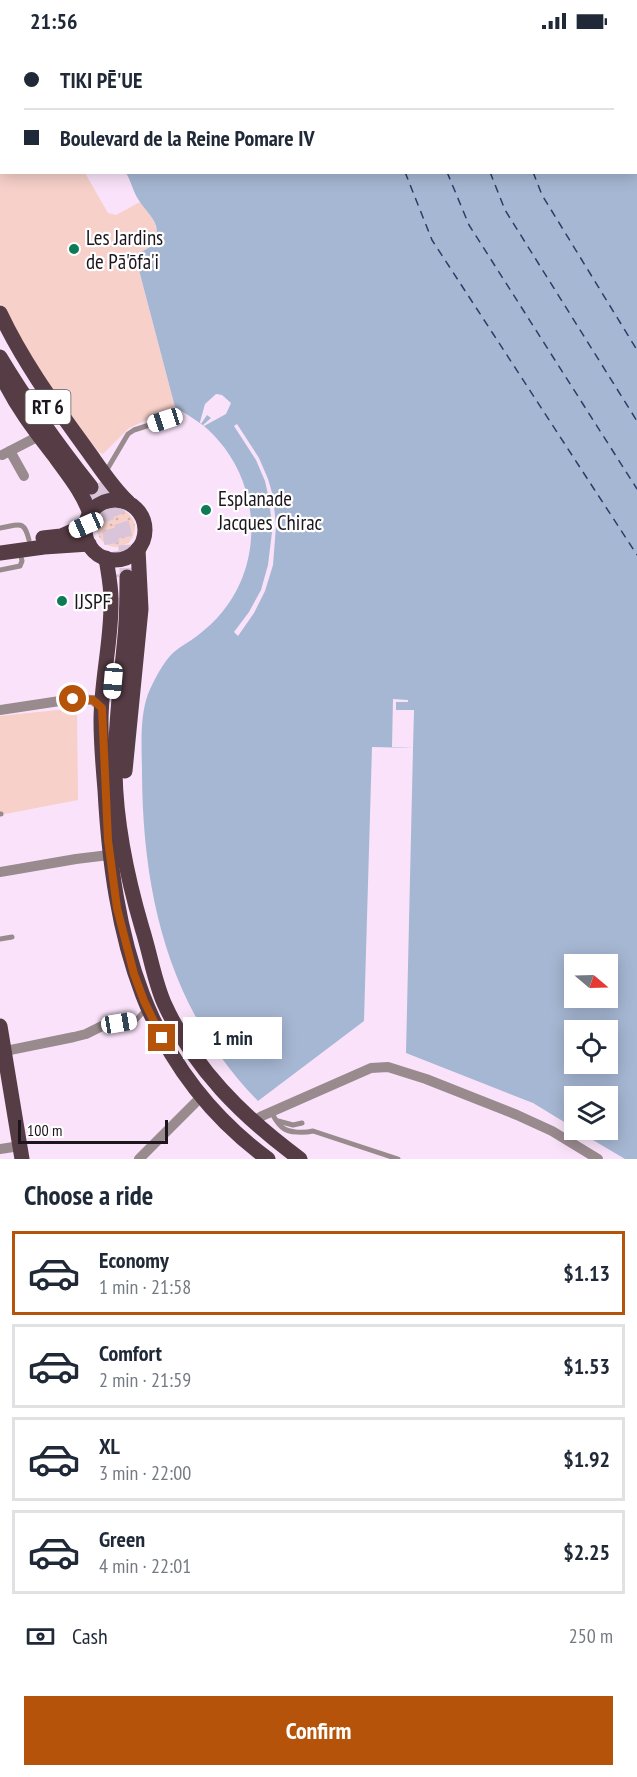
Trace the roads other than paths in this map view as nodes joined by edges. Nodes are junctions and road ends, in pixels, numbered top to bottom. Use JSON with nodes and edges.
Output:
{"nodes":[{"id":1,"x":0,"y":313,"type":"edge"},
{"id":2,"x":0,"y":329,"type":"edge"},
{"id":3,"x":0,"y":357,"type":"edge"},
{"id":4,"x":2,"y":382,"type":"edge"},
{"id":5,"x":165,"y":420,"type":"dead end"},
{"id":6,"x":39,"y":436,"type":"junction"},
{"id":7,"x":6,"y":453,"type":"edge"},
{"id":8,"x":24,"y":476,"type":"dead end"},
{"id":9,"x":98,"y":481,"type":"junction"},
{"id":10,"x":128,"y":502,"type":"junction"},
{"id":11,"x":88,"y":520,"type":"junction"},
{"id":12,"x":0,"y":528,"type":"edge"},
{"id":13,"x":0,"y":544,"type":"edge"},
{"id":14,"x":89,"y":544,"type":"junction"},
{"id":15,"x":25,"y":545,"type":"junction"},
{"id":16,"x":138,"y":549,"type":"junction"},
{"id":17,"x":0,"y":553,"type":"edge"},
{"id":18,"x":106,"y":558,"type":"junction"},
{"id":19,"x":0,"y":570,"type":"edge"},
{"id":20,"x":102,"y":708,"type":"junction"},
{"id":21,"x":0,"y":710,"type":"edge"},
{"id":22,"x":105,"y":798,"type":"junction"},
{"id":23,"x":109,"y":855,"type":"junction"},
{"id":24,"x":0,"y":872,"type":"edge"},
{"id":25,"x":132,"y":894,"type":"junction"},
{"id":26,"x":12,"y":937,"type":"dead end"},
{"id":27,"x":0,"y":939,"type":"edge"},
{"id":28,"x":146,"y":1020,"type":"junction"},
{"id":29,"x":0,"y":1026,"type":"edge"},
{"id":30,"x":102,"y":1026,"type":"joint"},
{"id":31,"x":2,"y":1052,"type":"edge"},
{"id":32,"x":201,"y":1097,"type":"junction"},
{"id":33,"x":274,"y":1116,"type":"junction"},
{"id":34,"x":253,"y":1122,"type":"junction"},
{"id":35,"x":302,"y":1123,"type":"dead end"},
{"id":36,"x":0,"y":1149,"type":"edge"},
{"id":37,"x":21,"y":1153,"type":"edge"},
{"id":38,"x":265,"y":1158,"type":"edge"},
{"id":39,"x":139,"y":1159,"type":"edge"},
{"id":40,"x":300,"y":1159,"type":"edge"},
{"id":41,"x":398,"y":1159,"type":"edge"},
{"id":42,"x":598,"y":1159,"type":"edge"}],
"edges":[{"from":1,"to":9,"type":"main road"},
{"from":2,"to":9,"type":"main road","number":"RT 6"},
{"from":3,"to":9,"type":"main road","number":"RT 6"},
{"from":4,"to":6,"type":"main road"},
{"from":5,"to":9,"type":"lane"},
{"from":6,"to":7,"type":"street"},
{"from":6,"to":11,"type":"main road"},
{"from":7,"to":8,"type":"street"},
{"from":9,"to":10,"type":"main road"},
{"from":10,"to":11,"type":"main road"},
{"from":10,"to":16,"type":"main road"},
{"from":11,"to":14,"type":"main road"},
{"from":11,"to":15,"type":"main road"},
{"from":12,"to":15,"type":"lane"},
{"from":13,"to":15,"type":"main road"},
{"from":14,"to":15,"type":"main road"},
{"from":14,"to":18,"type":"main road"},
{"from":15,"to":17,"type":"main road"},
{"from":15,"to":19,"type":"lane"},
{"from":16,"to":18,"type":"main road"},
{"from":16,"to":25,"type":"main road"},
{"from":18,"to":20,"type":"main road"},
{"from":20,"to":21,"type":"street"},
{"from":20,"to":22,"type":"main road"},
{"from":22,"to":23,"type":"main road"},
{"from":22,"to":25,"type":"main road"},
{"from":23,"to":24,"type":"street"},
{"from":23,"to":28,"type":"main road"},
{"from":25,"to":34,"type":"main road"},
{"from":26,"to":27,"type":"lane"},
{"from":28,"to":30,"type":"lane"},
{"from":28,"to":32,"type":"main road"},
{"from":29,"to":31,"type":"main road"},
{"from":30,"to":31,"type":"street"},
{"from":31,"to":37,"type":"main road"},
{"from":32,"to":38,"type":"main road"},
{"from":32,"to":39,"type":"street"},
{"from":33,"to":34,"type":"street"},
{"from":33,"to":35,"type":"lane"},
{"from":33,"to":41,"type":"lane"},
{"from":33,"to":42,"type":"street"},
{"from":34,"to":40,"type":"main road"},
{"from":36,"to":37,"type":"street"}]}
